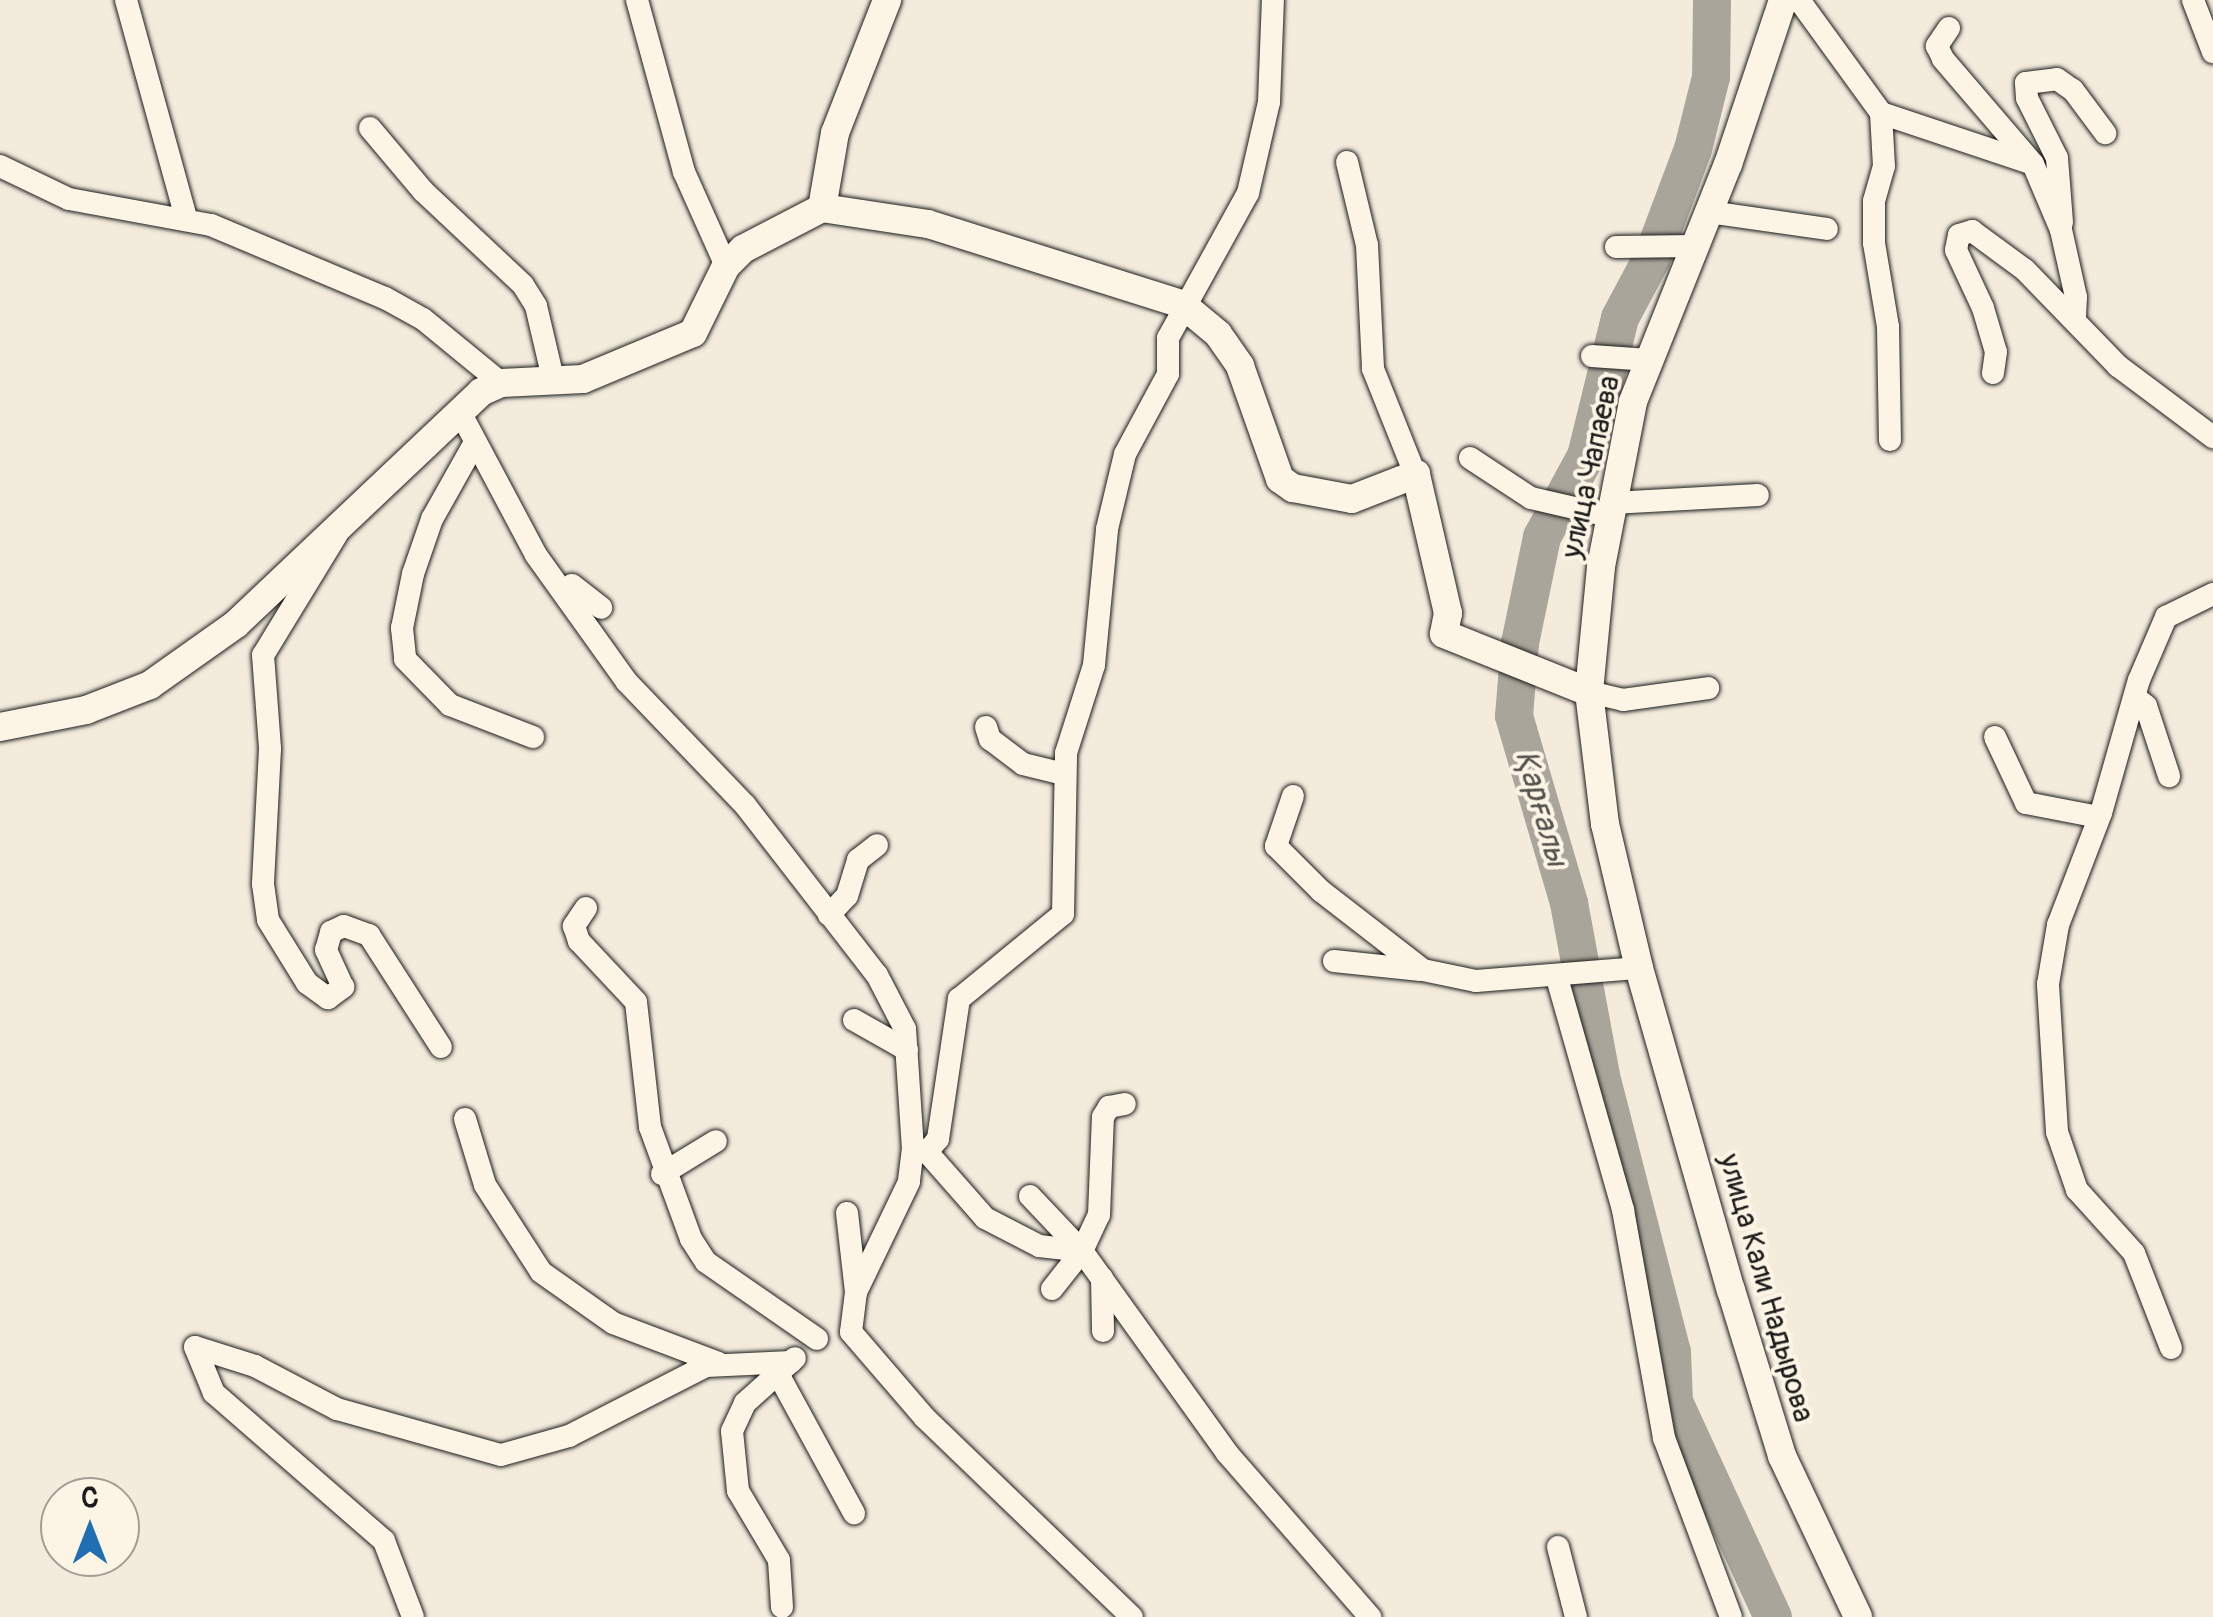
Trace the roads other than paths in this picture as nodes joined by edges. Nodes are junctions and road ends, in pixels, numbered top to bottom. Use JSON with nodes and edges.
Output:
{"nodes":[{"id":1,"x":126,"y":0,"type":"edge"},
{"id":2,"x":636,"y":0,"type":"edge"},
{"id":3,"x":887,"y":0,"type":"edge"},
{"id":4,"x":1274,"y":0,"type":"edge"},
{"id":5,"x":1783,"y":0,"type":"edge"},
{"id":6,"x":1799,"y":0,"type":"edge"},
{"id":7,"x":2193,"y":0,"type":"edge"},
{"id":8,"x":1949,"y":28,"type":"dead end"},
{"id":9,"x":2213,"y":52,"type":"edge"},
{"id":10,"x":1881,"y":113,"type":"junction"},
{"id":11,"x":370,"y":128,"type":"dead end"},
{"id":12,"x":2104,"y":133,"type":"dead end"},
{"id":13,"x":1347,"y":162,"type":"dead end"},
{"id":14,"x":2033,"y":164,"type":"junction"},
{"id":15,"x":0,"y":166,"type":"edge"},
{"id":16,"x":822,"y":208,"type":"junction"},
{"id":17,"x":1709,"y":212,"type":"junction"},
{"id":18,"x":186,"y":218,"type":"junction"},
{"id":19,"x":1827,"y":229,"type":"dead end"},
{"id":20,"x":2061,"y":230,"type":"junction"},
{"id":21,"x":1683,"y":246,"type":"junction"},
{"id":22,"x":1616,"y":247,"type":"dead end"},
{"id":23,"x":726,"y":266,"type":"junction"},
{"id":24,"x":1182,"y":304,"type":"junction"},
{"id":25,"x":2074,"y":319,"type":"junction"},
{"id":26,"x":1592,"y":356,"type":"dead end"},
{"id":27,"x":1637,"y":359,"type":"junction"},
{"id":28,"x":1993,"y":373,"type":"dead end"},
{"id":29,"x":501,"y":383,"type":"junction"},
{"id":30,"x":554,"y":383,"type":"junction"},
{"id":31,"x":460,"y":412,"type":"junction"},
{"id":32,"x":2213,"y":438,"type":"edge"},
{"id":33,"x":1890,"y":440,"type":"dead end"},
{"id":34,"x":472,"y":446,"type":"junction"},
{"id":35,"x":1470,"y":458,"type":"dead end"},
{"id":36,"x":1416,"y":477,"type":"junction"},
{"id":37,"x":1758,"y":495,"type":"dead end"},
{"id":38,"x":1610,"y":510,"type":"junction"},
{"id":39,"x":338,"y":531,"type":"junction"},
{"id":40,"x":555,"y":578,"type":"junction"},
{"id":41,"x":2213,"y":594,"type":"edge"},
{"id":42,"x":601,"y":608,"type":"dead end"},
{"id":43,"x":1708,"y":688,"type":"dead end"},
{"id":44,"x":1589,"y":692,"type":"junction"},
{"id":45,"x":2134,"y":698,"type":"junction"},
{"id":46,"x":0,"y":727,"type":"edge"},
{"id":47,"x":986,"y":727,"type":"dead end"},
{"id":48,"x":533,"y":737,"type":"dead end"},
{"id":49,"x":1995,"y":737,"type":"dead end"},
{"id":50,"x":1064,"y":774,"type":"junction"},
{"id":51,"x":2170,"y":776,"type":"dead end"},
{"id":52,"x":1293,"y":796,"type":"dead end"},
{"id":53,"x":2099,"y":817,"type":"junction"},
{"id":54,"x":877,"y":845,"type":"dead end"},
{"id":55,"x":586,"y":908,"type":"dead end"},
{"id":56,"x":829,"y":915,"type":"junction"},
{"id":57,"x":1334,"y":961,"type":"dead end"},
{"id":58,"x":1639,"y":968,"type":"junction"},
{"id":59,"x":1422,"y":970,"type":"junction"},
{"id":60,"x":1561,"y":978,"type":"junction"},
{"id":61,"x":854,"y":1020,"type":"dead end"},
{"id":62,"x":441,"y":1047,"type":"dead end"},
{"id":63,"x":908,"y":1050,"type":"junction"},
{"id":64,"x":1126,"y":1104,"type":"dead end"},
{"id":65,"x":466,"y":1119,"type":"dead end"},
{"id":66,"x":716,"y":1141,"type":"dead end"},
{"id":67,"x":920,"y":1150,"type":"junction"},
{"id":68,"x":662,"y":1174,"type":"junction"},
{"id":69,"x":1030,"y":1196,"type":"dead end"},
{"id":70,"x":847,"y":1213,"type":"dead end"},
{"id":71,"x":1082,"y":1252,"type":"junction"},
{"id":72,"x":1102,"y":1278,"type":"junction"},
{"id":73,"x":1052,"y":1289,"type":"dead end"},
{"id":74,"x":856,"y":1292,"type":"junction"},
{"id":75,"x":1104,"y":1331,"type":"dead end"},
{"id":76,"x":851,"y":1332,"type":"junction"},
{"id":77,"x":817,"y":1339,"type":"junction"},
{"id":78,"x":2171,"y":1348,"type":"dead end"},
{"id":79,"x":722,"y":1364,"type":"junction"},
{"id":80,"x":784,"y":1367,"type":"junction"},
{"id":81,"x":854,"y":1514,"type":"dead end"},
{"id":82,"x":1558,"y":1547,"type":"dead end"},
{"id":83,"x":782,"y":1607,"type":"dead end"},
{"id":84,"x":413,"y":1617,"type":"edge"},
{"id":85,"x":1132,"y":1617,"type":"edge"},
{"id":86,"x":1370,"y":1617,"type":"edge"},
{"id":87,"x":1576,"y":1617,"type":"edge"},
{"id":88,"x":1731,"y":1617,"type":"edge"},
{"id":89,"x":1858,"y":1617,"type":"edge"}],
"edges":[{"from":1,"to":18,"type":"street"},
{"from":2,"to":23,"type":"street"},
{"from":3,"to":16,"type":"street"},
{"from":4,"to":24,"type":"street"},
{"from":5,"to":17,"type":"street","name":"улица Чапаева"},
{"from":6,"to":10,"type":"street"},
{"from":7,"to":9,"type":"street"},
{"from":8,"to":14,"type":"street"},
{"from":10,"to":14,"type":"street"},
{"from":10,"to":33,"type":"street"},
{"from":11,"to":30,"type":"street"},
{"from":12,"to":20,"type":"street"},
{"from":13,"to":36,"type":"street"},
{"from":14,"to":20,"type":"street"},
{"from":15,"to":18,"type":"street"},
{"from":16,"to":23,"type":"street"},
{"from":16,"to":24,"type":"street"},
{"from":17,"to":19,"type":"street"},
{"from":17,"to":21,"type":"street","name":"улица Чапаева"},
{"from":18,"to":29,"type":"street"},
{"from":20,"to":25,"type":"street"},
{"from":21,"to":22,"type":"street"},
{"from":21,"to":27,"type":"street","name":"улица Чапаева"},
{"from":23,"to":30,"type":"street"},
{"from":24,"to":36,"type":"street"},
{"from":24,"to":50,"type":"street"},
{"from":25,"to":28,"type":"street"},
{"from":25,"to":32,"type":"street"},
{"from":26,"to":27,"type":"street"},
{"from":27,"to":38,"type":"street","name":"улица Чапаева"},
{"from":29,"to":30,"type":"street"},
{"from":29,"to":31,"type":"street"},
{"from":31,"to":34,"type":"street"},
{"from":31,"to":39,"type":"street"},
{"from":34,"to":40,"type":"street"},
{"from":34,"to":48,"type":"street"},
{"from":35,"to":38,"type":"street"},
{"from":36,"to":44,"type":"street"},
{"from":37,"to":38,"type":"street"},
{"from":38,"to":44,"type":"street","name":"улица Чапаева"},
{"from":39,"to":46,"type":"street"},
{"from":39,"to":62,"type":"street"},
{"from":40,"to":42,"type":"street"},
{"from":40,"to":56,"type":"street"},
{"from":41,"to":45,"type":"street"},
{"from":43,"to":44,"type":"street"},
{"from":44,"to":58,"type":"street","name":"улица Чапаева"},
{"from":45,"to":51,"type":"street"},
{"from":45,"to":53,"type":"street"},
{"from":47,"to":50,"type":"street"},
{"from":49,"to":53,"type":"street"},
{"from":50,"to":67,"type":"street"},
{"from":52,"to":59,"type":"street"},
{"from":53,"to":78,"type":"street"},
{"from":54,"to":56,"type":"street"},
{"from":55,"to":68,"type":"street"},
{"from":56,"to":63,"type":"street"},
{"from":57,"to":59,"type":"street"},
{"from":58,"to":60,"type":"street"},
{"from":58,"to":89,"type":"street","name":"улица Кали Надырова"},
{"from":59,"to":60,"type":"street"},
{"from":60,"to":88,"type":"street"},
{"from":61,"to":63,"type":"street"},
{"from":63,"to":67,"type":"street"},
{"from":64,"to":71,"type":"street"},
{"from":65,"to":79,"type":"street"},
{"from":66,"to":68,"type":"street"},
{"from":67,"to":71,"type":"street"},
{"from":67,"to":74,"type":"street"},
{"from":68,"to":77,"type":"street"},
{"from":69,"to":71,"type":"street"},
{"from":70,"to":74,"type":"street"},
{"from":71,"to":72,"type":"street"},
{"from":71,"to":73,"type":"street"},
{"from":72,"to":75,"type":"street"},
{"from":72,"to":86,"type":"street"},
{"from":74,"to":76,"type":"street"},
{"from":76,"to":77,"type":"street"},
{"from":76,"to":85,"type":"street"},
{"from":77,"to":80,"type":"street"},
{"from":79,"to":80,"type":"street"},
{"from":79,"to":84,"type":"street"},
{"from":80,"to":81,"type":"street"},
{"from":80,"to":83,"type":"street"},
{"from":82,"to":87,"type":"street"}]}
